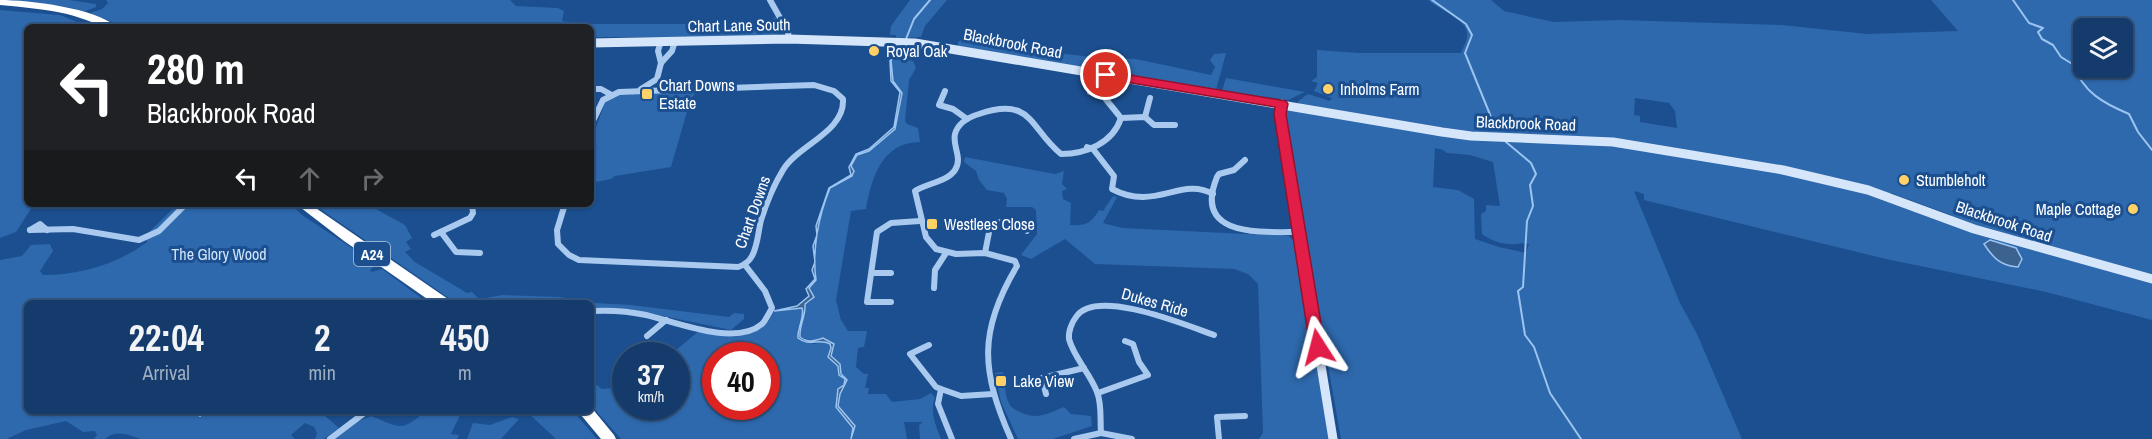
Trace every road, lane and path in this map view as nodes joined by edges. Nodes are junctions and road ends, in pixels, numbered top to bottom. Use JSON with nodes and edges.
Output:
{"nodes":[{"id":1,"x":770,"y":0,"type":"edge"},
{"id":2,"x":0,"y":2,"type":"edge"},
{"id":3,"x":106,"y":24,"type":"edge"},
{"id":4,"x":789,"y":39,"type":"junction"},
{"id":5,"x":661,"y":41,"type":"junction"},
{"id":6,"x":675,"y":41,"type":"junction"},
{"id":7,"x":888,"y":41,"type":"joint"},
{"id":8,"x":594,"y":43,"type":"edge"},
{"id":9,"x":662,"y":63,"type":"junction"},
{"id":10,"x":657,"y":79,"type":"junction"},
{"id":11,"x":594,"y":89,"type":"edge"},
{"id":12,"x":670,"y":89,"type":"junction"},
{"id":13,"x":638,"y":90,"type":"junction"},
{"id":14,"x":945,"y":91,"type":"dead end"},
{"id":15,"x":1090,"y":92,"type":"dead end"},
{"id":16,"x":610,"y":94,"type":"junction"},
{"id":17,"x":1150,"y":98,"type":"dead end"},
{"id":18,"x":1282,"y":104,"type":"junction"},
{"id":19,"x":594,"y":117,"type":"edge"},
{"id":20,"x":1145,"y":117,"type":"junction"},
{"id":21,"x":1121,"y":118,"type":"junction"},
{"id":22,"x":967,"y":119,"type":"junction"},
{"id":23,"x":1175,"y":125,"type":"dead end"},
{"id":24,"x":1087,"y":147,"type":"junction"},
{"id":25,"x":1245,"y":160,"type":"dead end"},
{"id":26,"x":1213,"y":194,"type":"junction"},
{"id":27,"x":183,"y":207,"type":"edge"},
{"id":28,"x":306,"y":207,"type":"edge"},
{"id":29,"x":472,"y":207,"type":"edge"},
{"id":30,"x":564,"y":207,"type":"edge"},
{"id":31,"x":920,"y":220,"type":"junction"},
{"id":32,"x":47,"y":230,"type":"dead end"},
{"id":33,"x":1027,"y":231,"type":"dead end"},
{"id":34,"x":1300,"y":232,"type":"junction"},
{"id":35,"x":985,"y":252,"type":"junction"},
{"id":36,"x":480,"y":253,"type":"dead end"},
{"id":37,"x":946,"y":253,"type":"junction"},
{"id":38,"x":745,"y":265,"type":"junction"},
{"id":39,"x":872,"y":273,"type":"junction"},
{"id":40,"x":891,"y":273,"type":"dead end"},
{"id":41,"x":2152,"y":279,"type":"edge"},
{"id":42,"x":934,"y":288,"type":"dead end"},
{"id":43,"x":439,"y":300,"type":"edge"},
{"id":44,"x":891,"y":303,"type":"dead end"},
{"id":45,"x":594,"y":311,"type":"edge"},
{"id":46,"x":666,"y":321,"type":"junction"},
{"id":47,"x":1214,"y":335,"type":"dead end"},
{"id":48,"x":647,"y":336,"type":"dead end"},
{"id":49,"x":1125,"y":341,"type":"dead end"},
{"id":50,"x":929,"y":345,"type":"dead end"},
{"id":51,"x":1084,"y":368,"type":"junction"},
{"id":52,"x":941,"y":389,"type":"junction"},
{"id":53,"x":1098,"y":393,"type":"junction"},
{"id":54,"x":993,"y":394,"type":"junction"},
{"id":55,"x":1046,"y":394,"type":"dead end"},
{"id":56,"x":363,"y":414,"type":"edge"},
{"id":57,"x":588,"y":414,"type":"edge"},
{"id":58,"x":1245,"y":416,"type":"dead end"},
{"id":59,"x":1101,"y":433,"type":"junction"},
{"id":60,"x":1333,"y":438,"type":"edge"},
{"id":61,"x":330,"y":439,"type":"edge"},
{"id":62,"x":609,"y":439,"type":"edge"},
{"id":63,"x":952,"y":439,"type":"edge"},
{"id":64,"x":1011,"y":439,"type":"edge"},
{"id":65,"x":1074,"y":439,"type":"edge"},
{"id":66,"x":1132,"y":439,"type":"edge"},
{"id":67,"x":1219,"y":439,"type":"edge"}],
"edges":[{"from":1,"to":4,"type":"street"},
{"from":2,"to":3,"type":"highway"},
{"from":4,"to":6,"type":"street","name":"Chart Lane South"},
{"from":4,"to":7,"type":"street","name":"Chart Lane South"},
{"from":5,"to":6,"type":"street","name":"Chart Lane South"},
{"from":5,"to":8,"type":"street","name":"Chart Lane South"},
{"from":5,"to":9,"type":"street"},
{"from":6,"to":9,"type":"street"},
{"from":7,"to":18,"type":"street","name":"Blackbrook Road"},
{"from":9,"to":10,"type":"street"},
{"from":10,"to":12,"type":"street"},
{"from":10,"to":13,"type":"street","name":"Chart Downs"},
{"from":11,"to":16,"type":"street"},
{"from":12,"to":13,"type":"street","name":"Chart Downs"},
{"from":12,"to":38,"type":"street","name":"Chart Downs"},
{"from":13,"to":16,"type":"street","name":"Chart Downs"},
{"from":14,"to":22,"type":"street"},
{"from":15,"to":21,"type":"street"},
{"from":16,"to":19,"type":"street"},
{"from":17,"to":20,"type":"street"},
{"from":18,"to":34,"type":"street"},
{"from":18,"to":41,"type":"street","name":"Blackbrook Road"},
{"from":20,"to":21,"type":"street"},
{"from":20,"to":23,"type":"street"},
{"from":21,"to":24,"type":"street"},
{"from":22,"to":24,"type":"street"},
{"from":22,"to":31,"type":"street"},
{"from":24,"to":26,"type":"street"},
{"from":25,"to":26,"type":"street"},
{"from":26,"to":34,"type":"street"},
{"from":27,"to":32,"type":"street"},
{"from":28,"to":43,"type":"highway","number":"A24"},
{"from":29,"to":36,"type":"street"},
{"from":30,"to":38,"type":"street","name":"Chart Downs"},
{"from":31,"to":37,"type":"street"},
{"from":31,"to":39,"type":"street"},
{"from":33,"to":35,"type":"street"},
{"from":34,"to":60,"type":"street"},
{"from":35,"to":37,"type":"street"},
{"from":35,"to":54,"type":"street"},
{"from":37,"to":42,"type":"street"},
{"from":38,"to":46,"type":"street"},
{"from":39,"to":40,"type":"street"},
{"from":39,"to":44,"type":"street"},
{"from":45,"to":46,"type":"street"},
{"from":46,"to":48,"type":"street"},
{"from":47,"to":51,"type":"street","name":"Dukes Ride"},
{"from":49,"to":53,"type":"street"},
{"from":50,"to":52,"type":"street"},
{"from":51,"to":53,"type":"street","name":"Dukes Ride"},
{"from":51,"to":55,"type":"street"},
{"from":52,"to":54,"type":"street"},
{"from":52,"to":63,"type":"street"},
{"from":53,"to":59,"type":"street","name":"Dukes Ride"},
{"from":54,"to":64,"type":"street"},
{"from":56,"to":61,"type":"street"},
{"from":57,"to":62,"type":"highway"},
{"from":58,"to":67,"type":"street"},
{"from":59,"to":65,"type":"street"},
{"from":59,"to":66,"type":"street"}]}
